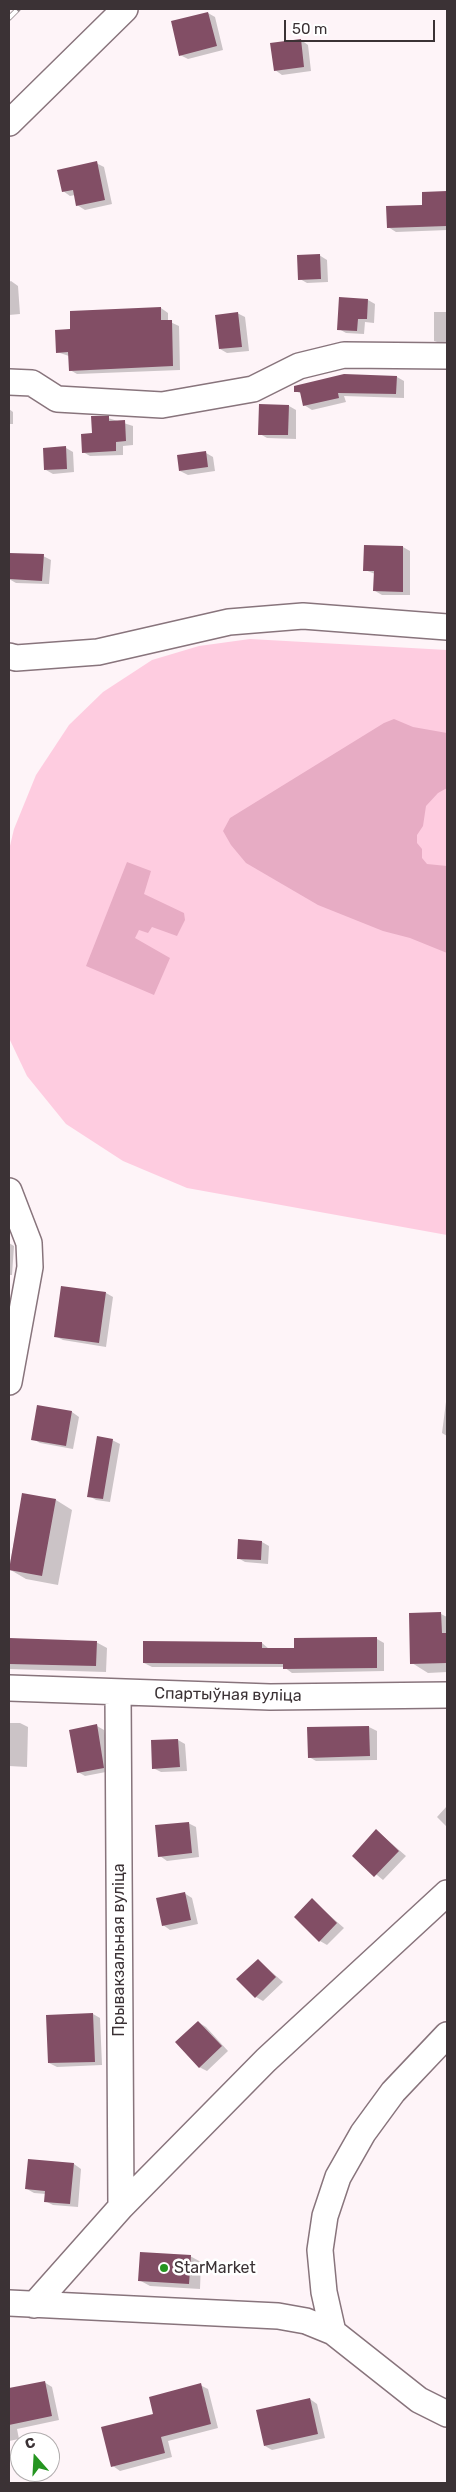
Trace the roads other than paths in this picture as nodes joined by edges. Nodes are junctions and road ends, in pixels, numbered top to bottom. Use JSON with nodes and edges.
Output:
{"nodes":[{"id":1,"x":125,"y":9,"type":"edge"},
{"id":2,"x":9,"y":123,"type":"edge"},
{"id":3,"x":447,"y":356,"type":"edge"},
{"id":4,"x":9,"y":382,"type":"edge"},
{"id":5,"x":447,"y":627,"type":"edge"},
{"id":6,"x":9,"y":656,"type":"edge"},
{"id":7,"x":9,"y":1192,"type":"edge"},
{"id":8,"x":9,"y":1382,"type":"edge"},
{"id":9,"x":9,"y":1688,"type":"edge"},
{"id":10,"x":118,"y":1693,"type":"junction"},
{"id":11,"x":447,"y":1695,"type":"edge"},
{"id":12,"x":447,"y":1893,"type":"edge"},
{"id":13,"x":447,"y":2035,"type":"edge"},
{"id":14,"x":121,"y":2207,"type":"junction"},
{"id":15,"x":9,"y":2303,"type":"edge"},
{"id":16,"x":34,"y":2305,"type":"junction"},
{"id":17,"x":333,"y":2332,"type":"junction"},
{"id":18,"x":447,"y":2414,"type":"edge"}],
"edges":[{"from":1,"to":2,"type":"street"},
{"from":3,"to":4,"type":"street"},
{"from":5,"to":6,"type":"street"},
{"from":7,"to":8,"type":"street"},
{"from":9,"to":10,"type":"street","name":"Спартыўная вуліца"},
{"from":10,"to":11,"type":"street","name":"Спартыўная вуліца"},
{"from":10,"to":14,"type":"street","name":"Прывакзальная вуліца"},
{"from":12,"to":14,"type":"street"},
{"from":13,"to":17,"type":"street"},
{"from":14,"to":16,"type":"street"},
{"from":15,"to":16,"type":"street"},
{"from":16,"to":17,"type":"street"},
{"from":17,"to":18,"type":"street"}]}
